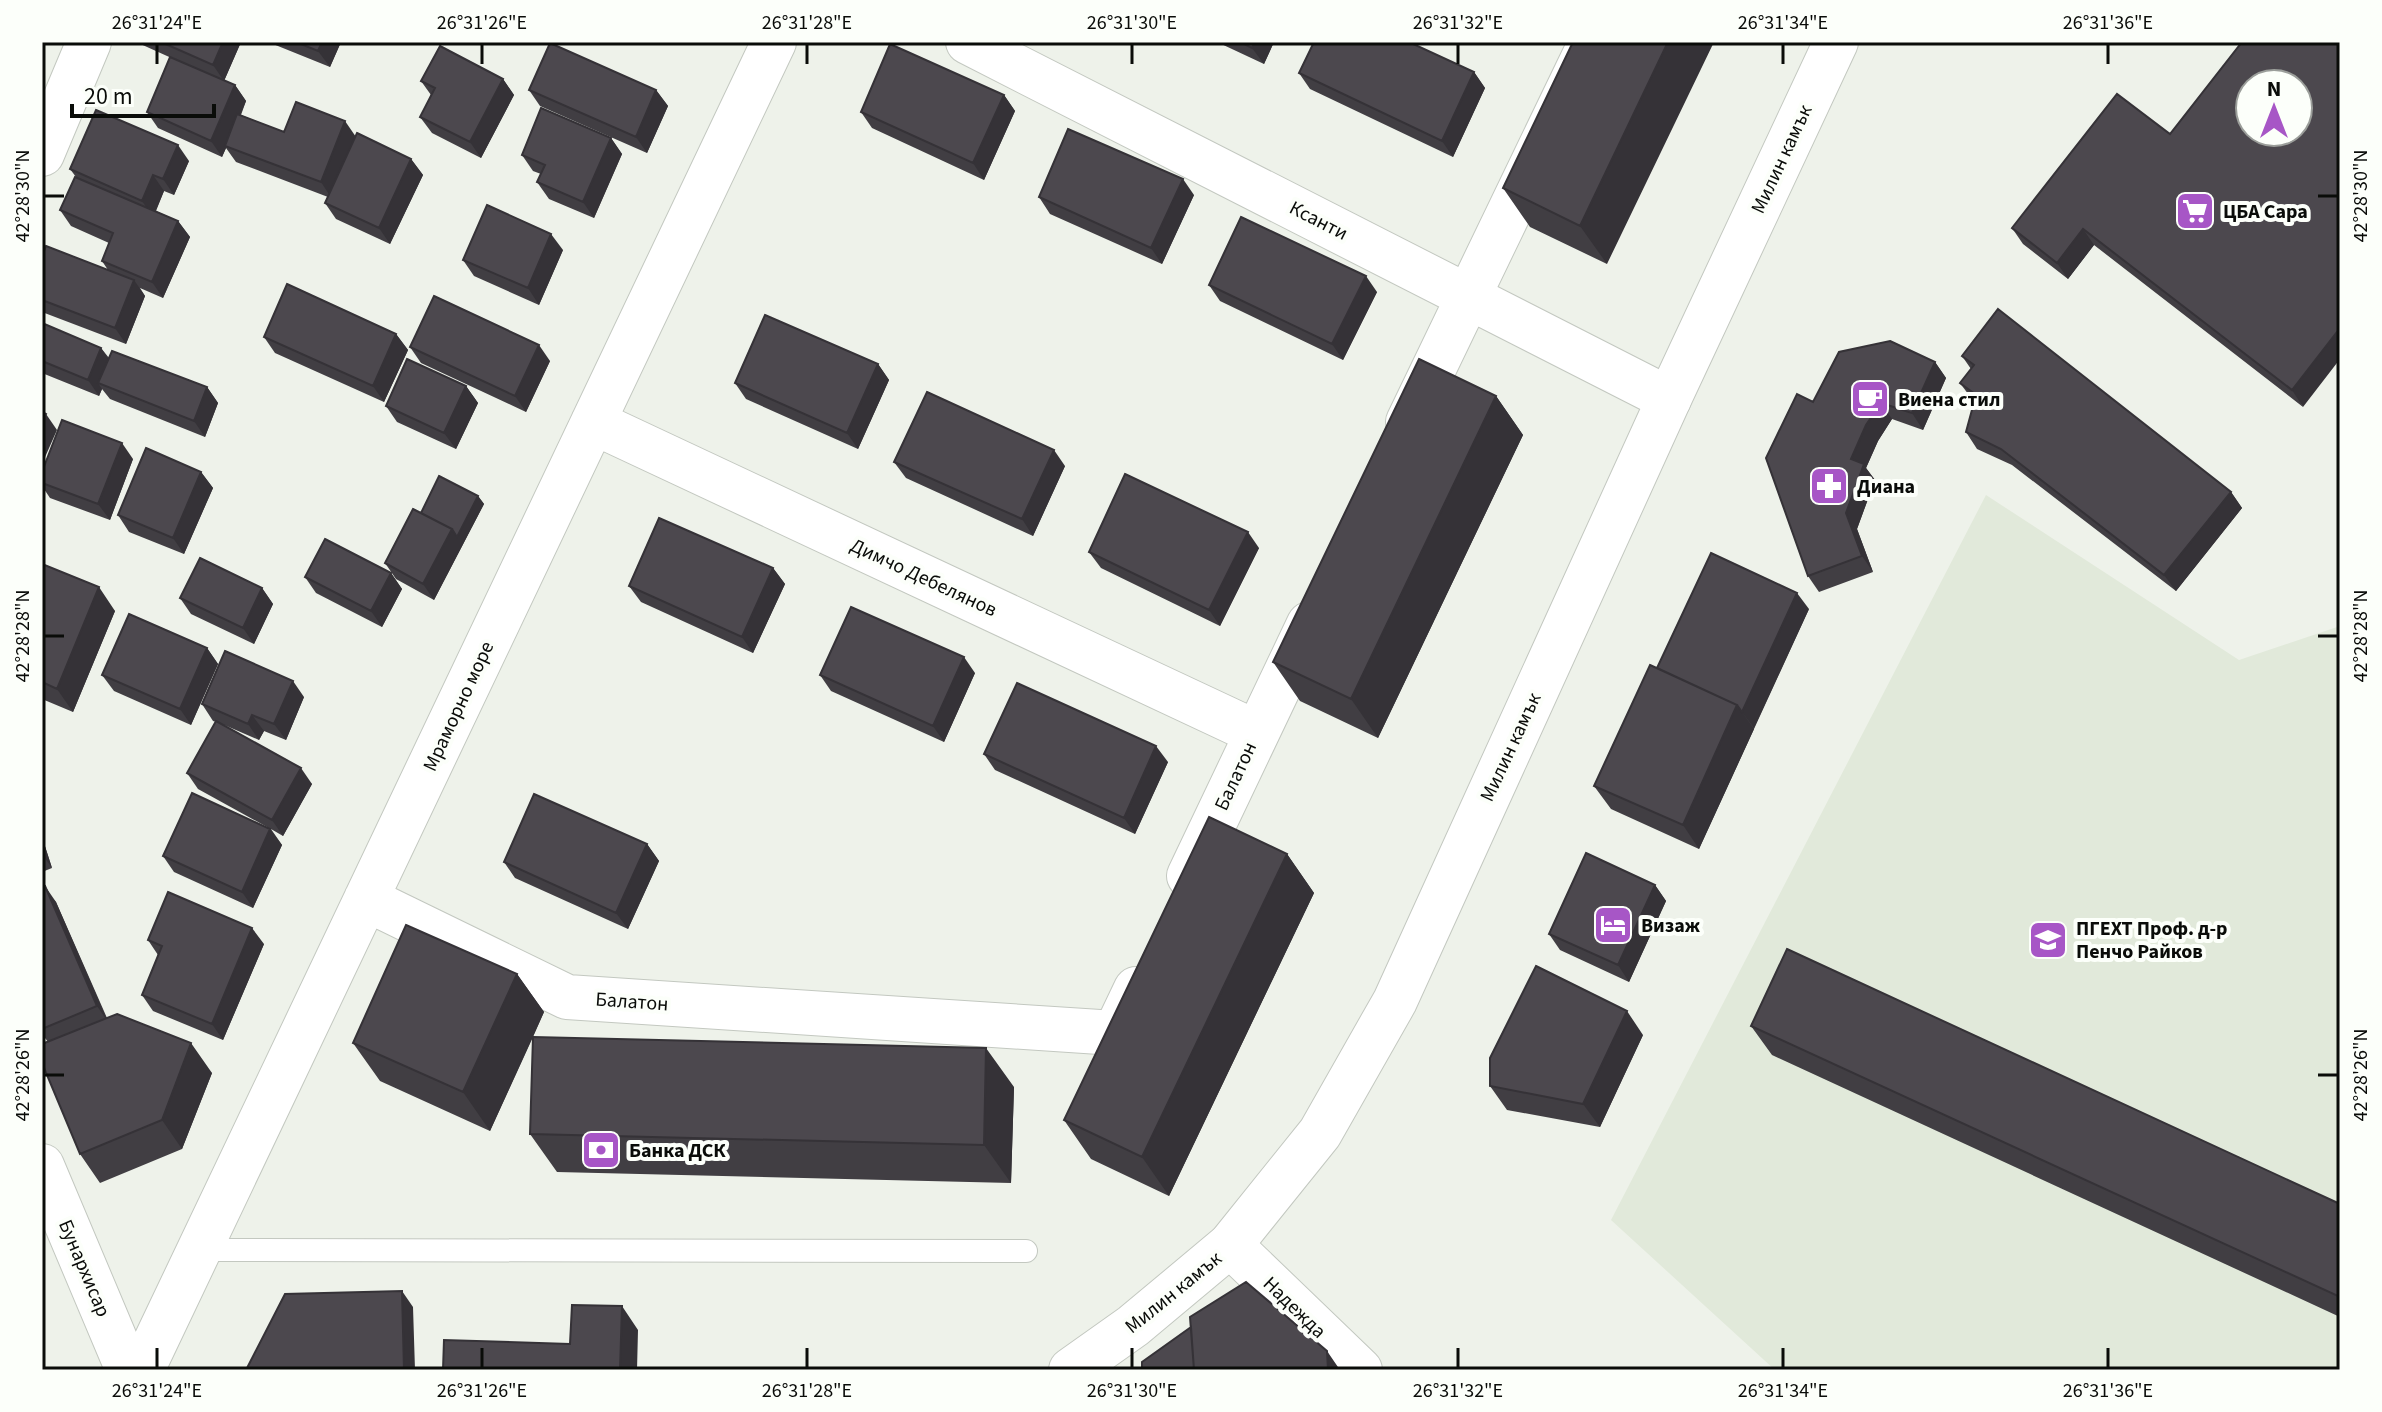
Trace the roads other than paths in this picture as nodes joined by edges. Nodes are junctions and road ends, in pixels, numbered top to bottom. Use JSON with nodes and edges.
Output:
{"nodes":[{"id":1,"x":89,"y":42,"type":"edge"},
{"id":2,"x":774,"y":42,"type":"edge"},
{"id":3,"x":968,"y":42,"type":"edge"},
{"id":4,"x":1591,"y":42,"type":"edge"},
{"id":5,"x":1836,"y":42,"type":"edge"},
{"id":6,"x":42,"y":154,"type":"edge"},
{"id":7,"x":1469,"y":297,"type":"junction"},
{"id":8,"x":1669,"y":399,"type":"junction"},
{"id":9,"x":593,"y":422,"type":"junction"},
{"id":10,"x":1393,"y":451,"type":"edge"},
{"id":11,"x":1324,"y":592,"type":"edge"},
{"id":12,"x":1255,"y":732,"type":"junction"},
{"id":13,"x":366,"y":899,"type":"junction"},
{"id":14,"x":1175,"y":904,"type":"edge"},
{"id":15,"x":1155,"y":947,"type":"edge"},
{"id":16,"x":42,"y":1166,"type":"edge"},
{"id":17,"x":1230,"y":1245,"type":"junction"},
{"id":18,"x":199,"y":1250,"type":"junction"},
{"id":19,"x":1026,"y":1251,"type":"dead end"},
{"id":20,"x":128,"y":1370,"type":"edge"},
{"id":21,"x":142,"y":1370,"type":"edge"},
{"id":22,"x":1071,"y":1370,"type":"edge"},
{"id":23,"x":1360,"y":1370,"type":"edge"}],
"edges":[{"from":1,"to":6,"type":"street"},
{"from":2,"to":9,"type":"street","name":"Мраморно море"},
{"from":3,"to":7,"type":"street","name":"Ксанти"},
{"from":4,"to":7,"type":"street"},
{"from":5,"to":8,"type":"street","name":"Милин камък"},
{"from":7,"to":8,"type":"street","name":"Ксанти"},
{"from":7,"to":10,"type":"street"},
{"from":8,"to":17,"type":"street","name":"Милин камък"},
{"from":9,"to":12,"type":"street","name":"Димчо Дебелянов"},
{"from":9,"to":13,"type":"street","name":"Мраморно море"},
{"from":11,"to":12,"type":"street","name":"Балатон"},
{"from":12,"to":14,"type":"street","name":"Балатон"},
{"from":13,"to":15,"type":"street","name":"Балатон"},
{"from":13,"to":18,"type":"street","name":"Мраморно море"},
{"from":16,"to":20,"type":"street","name":"Бунархисар"},
{"from":17,"to":22,"type":"street","name":"Милин камък"},
{"from":17,"to":23,"type":"street","name":"Надежда"},
{"from":18,"to":19,"type":"lane"},
{"from":18,"to":21,"type":"street","name":"Мраморно море"}]}
